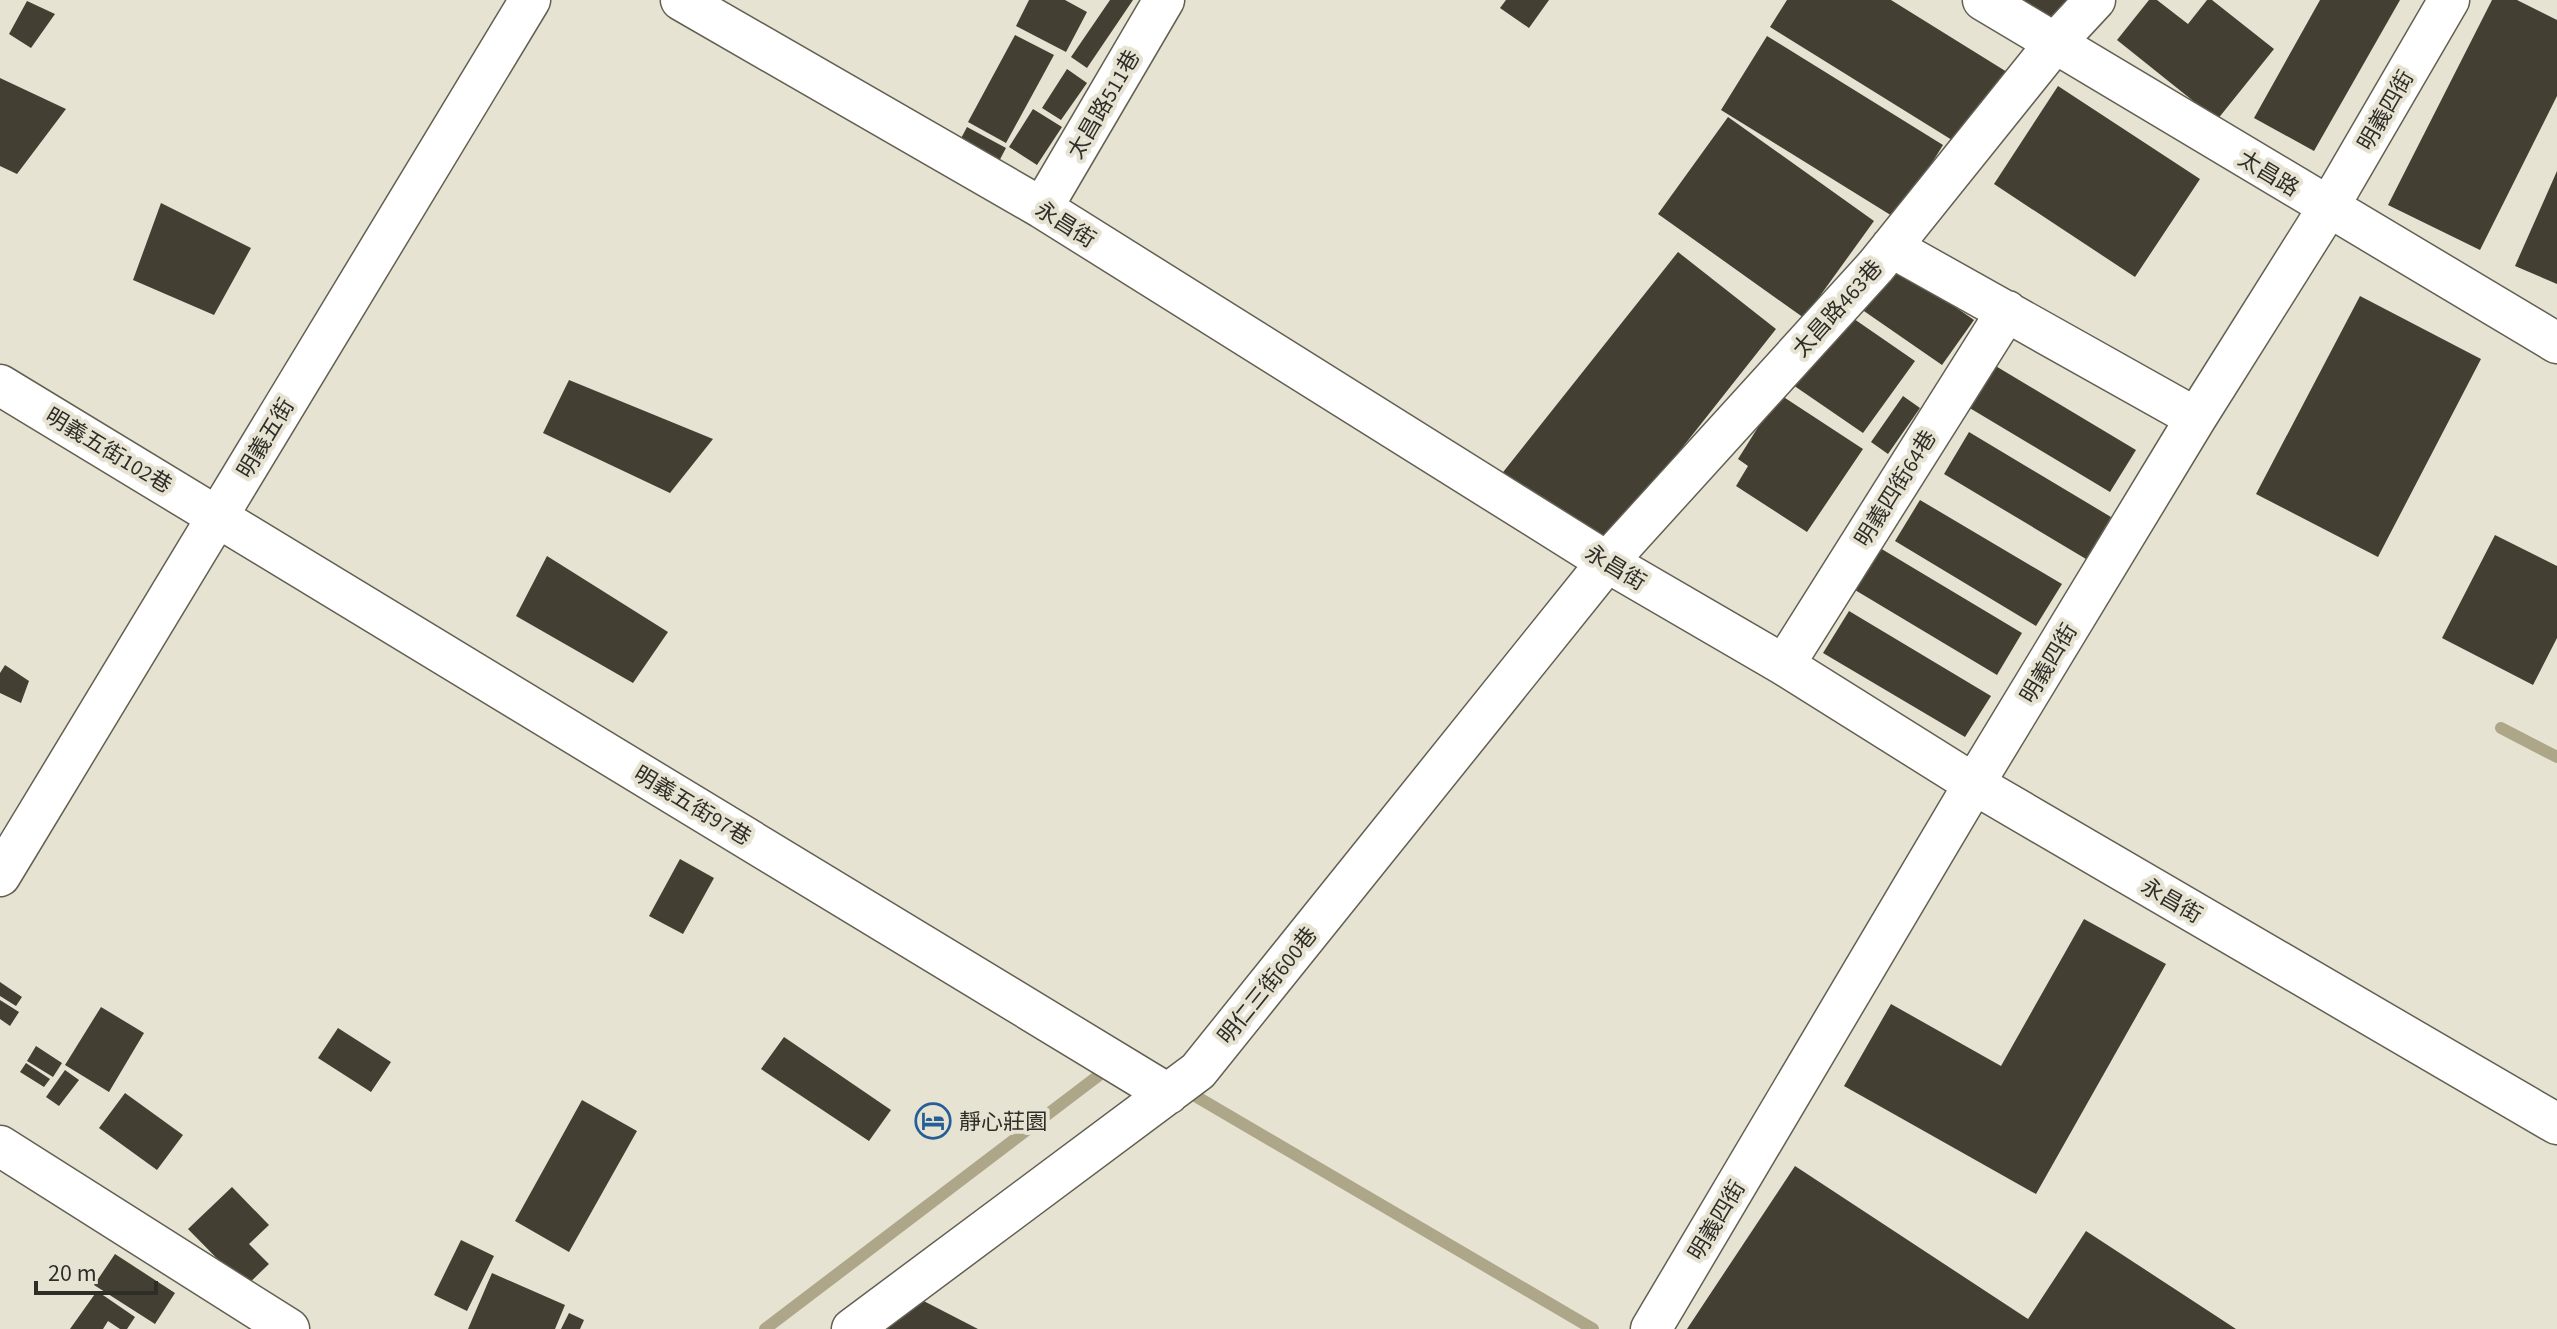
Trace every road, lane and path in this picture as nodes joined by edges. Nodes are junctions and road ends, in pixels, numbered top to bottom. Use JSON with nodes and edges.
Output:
{"nodes":[{"id":1,"x":530,"y":0,"type":"edge"},
{"id":2,"x":681,"y":0,"type":"edge"},
{"id":3,"x":1164,"y":0,"type":"edge"},
{"id":4,"x":1983,"y":0,"type":"edge"},
{"id":5,"x":2095,"y":0,"type":"edge"},
{"id":6,"x":2449,"y":0,"type":"edge"},
{"id":7,"x":2055,"y":43,"type":"junction"},
{"id":8,"x":1042,"y":208,"type":"junction"},
{"id":9,"x":2328,"y":208,"type":"junction"},
{"id":10,"x":1891,"y":247,"type":"junction"},
{"id":11,"x":2007,"y":311,"type":"junction"},
{"id":12,"x":2557,"y":343,"type":"edge"},
{"id":13,"x":0,"y":385,"type":"edge"},
{"id":14,"x":2196,"y":418,"type":"junction"},
{"id":15,"x":218,"y":515,"type":"junction"},
{"id":16,"x":1607,"y":562,"type":"junction"},
{"id":17,"x":1784,"y":665,"type":"junction"},
{"id":18,"x":1974,"y":784,"type":"junction"},
{"id":19,"x":0,"y":876,"type":"edge"},
{"id":20,"x":1168,"y":1094,"type":"junction"},
{"id":21,"x":2557,"y":1124,"type":"edge"},
{"id":22,"x":0,"y":1146,"type":"edge"},
{"id":23,"x":289,"y":1329,"type":"edge"},
{"id":24,"x":852,"y":1329,"type":"edge"},
{"id":25,"x":1651,"y":1329,"type":"edge"}],
"edges":[{"from":1,"to":15,"type":"street","name":"明義五街"},
{"from":2,"to":8,"type":"street","name":"永昌街"},
{"from":3,"to":8,"type":"street","name":"太昌路511巷"},
{"from":4,"to":7,"type":"street","name":"太昌路"},
{"from":5,"to":7,"type":"street","name":"太昌路463巷"},
{"from":6,"to":9,"type":"street","name":"明義四街"},
{"from":7,"to":9,"type":"street","name":"太昌路"},
{"from":7,"to":10,"type":"street","name":"太昌路463巷"},
{"from":8,"to":16,"type":"street","name":"永昌街"},
{"from":9,"to":12,"type":"street","name":"太昌路"},
{"from":9,"to":14,"type":"street","name":"明義四街"},
{"from":10,"to":11,"type":"street"},
{"from":10,"to":16,"type":"street","name":"太昌路463巷"},
{"from":11,"to":14,"type":"street"},
{"from":11,"to":17,"type":"street","name":"明義四街64巷"},
{"from":13,"to":15,"type":"street","name":"明義五街102巷"},
{"from":14,"to":18,"type":"street","name":"明義四街"},
{"from":15,"to":19,"type":"street","name":"明義五街"},
{"from":15,"to":20,"type":"street","name":"明義五街97巷"},
{"from":16,"to":17,"type":"street","name":"永昌街"},
{"from":16,"to":20,"type":"street","name":"明仁三街600巷"},
{"from":17,"to":18,"type":"street","name":"永昌街"},
{"from":18,"to":21,"type":"street","name":"永昌街"},
{"from":18,"to":25,"type":"street","name":"明義四街"},
{"from":20,"to":24,"type":"street","name":"明仁三街600巷"},
{"from":22,"to":23,"type":"street"}]}
